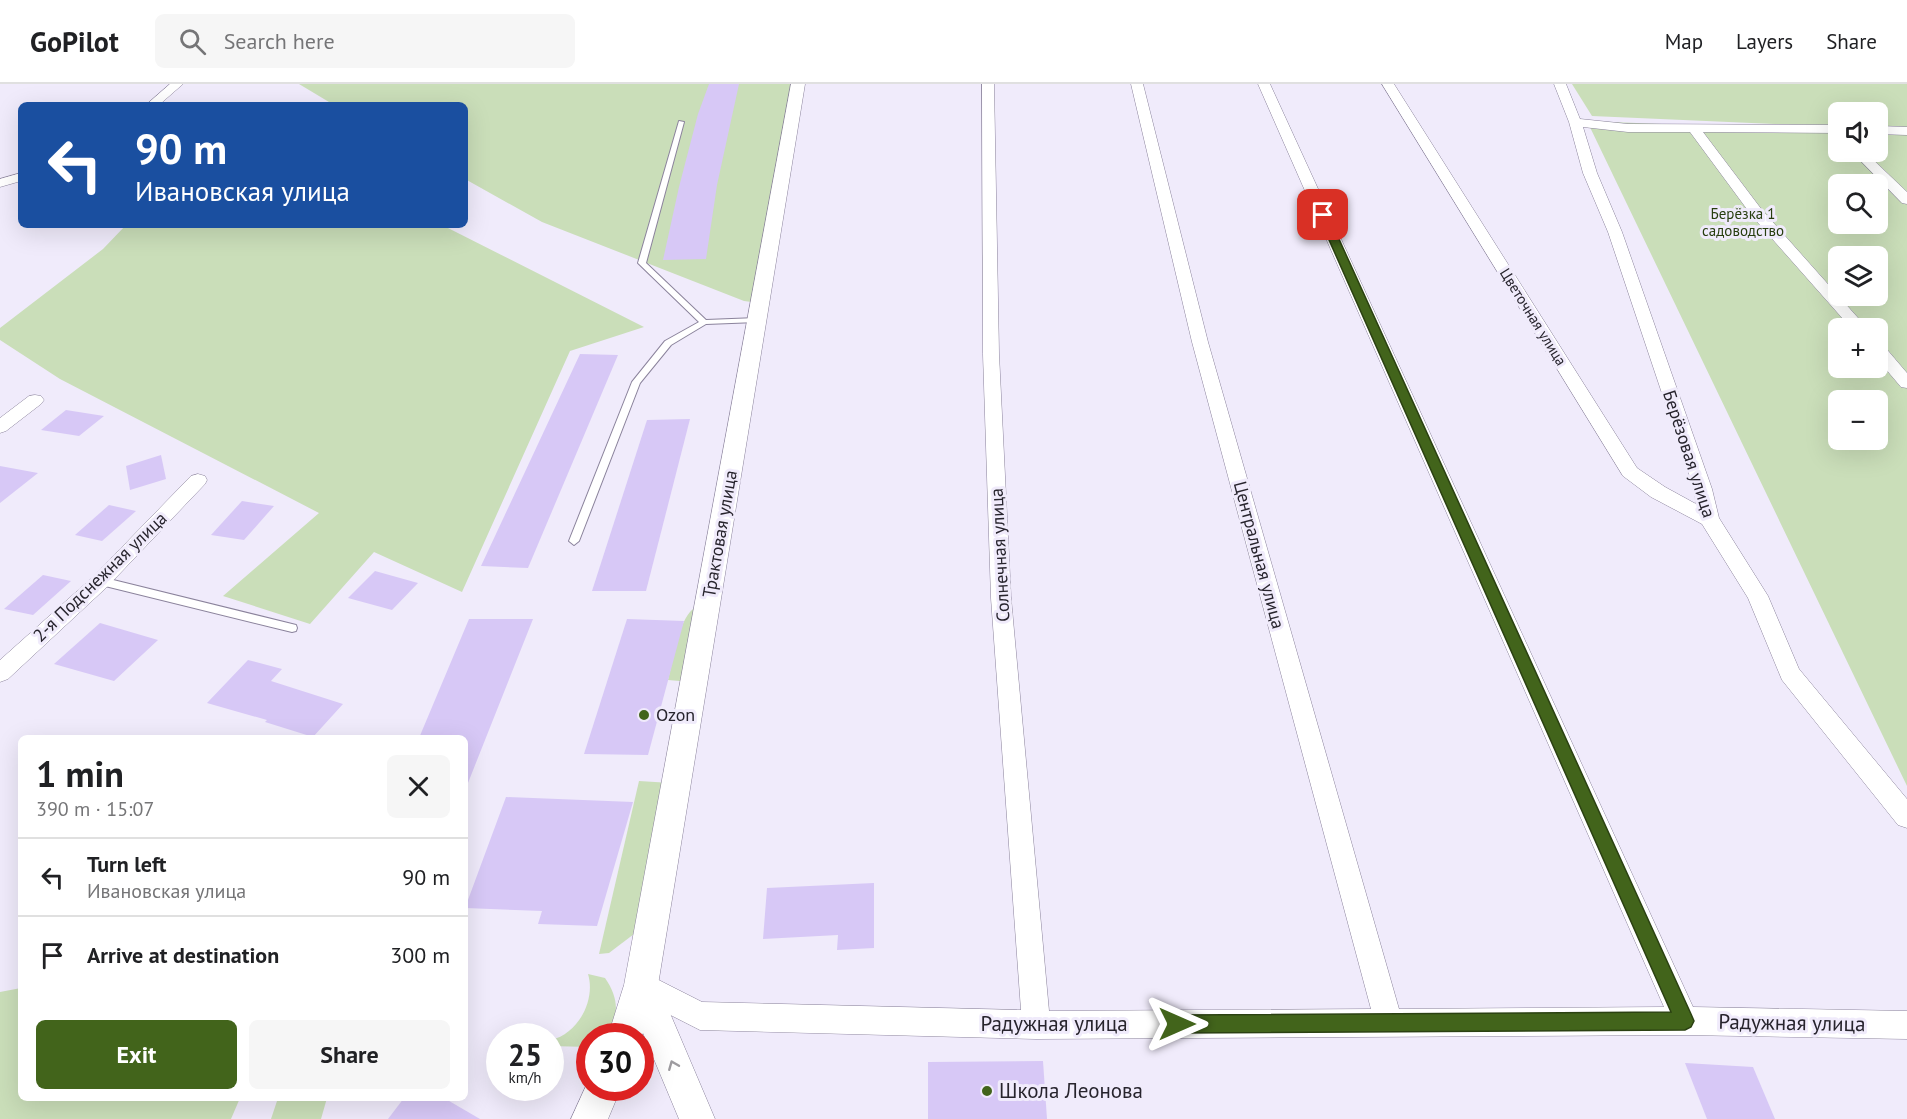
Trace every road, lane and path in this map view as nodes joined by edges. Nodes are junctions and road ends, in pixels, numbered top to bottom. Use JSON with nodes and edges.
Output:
{"nodes":[{"id":1,"x":177,"y":84,"type":"edge"},
{"id":2,"x":798,"y":84,"type":"edge"},
{"id":3,"x":988,"y":84,"type":"edge"},
{"id":4,"x":1137,"y":84,"type":"edge"},
{"id":5,"x":1264,"y":84,"type":"edge"},
{"id":6,"x":1388,"y":84,"type":"edge"},
{"id":7,"x":1560,"y":84,"type":"edge"},
{"id":8,"x":156,"y":102,"type":"edge"},
{"id":9,"x":681,"y":122,"type":"dead end"},
{"id":10,"x":1575,"y":122,"type":"junction"},
{"id":11,"x":1693,"y":128,"type":"junction"},
{"id":12,"x":1828,"y":130,"type":"edge"},
{"id":13,"x":1888,"y":130,"type":"edge"},
{"id":14,"x":1907,"y":131,"type":"edge"},
{"id":15,"x":1868,"y":162,"type":"edge"},
{"id":16,"x":18,"y":178,"type":"edge"},
{"id":17,"x":0,"y":183,"type":"edge"},
{"id":18,"x":1907,"y":200,"type":"edge"},
{"id":19,"x":1850,"y":318,"type":"edge"},
{"id":20,"x":757,"y":320,"type":"junction"},
{"id":21,"x":704,"y":322,"type":"junction"},
{"id":22,"x":1888,"y":361,"type":"edge"},
{"id":23,"x":1907,"y":383,"type":"edge"},
{"id":24,"x":35,"y":400,"type":"dead end"},
{"id":25,"x":0,"y":427,"type":"edge"},
{"id":26,"x":198,"y":480,"type":"dead end"},
{"id":27,"x":1709,"y":519,"type":"junction"},
{"id":28,"x":574,"y":541,"type":"dead end"},
{"id":29,"x":101,"y":581,"type":"junction"},
{"id":30,"x":291,"y":628,"type":"dead end"},
{"id":31,"x":0,"y":673,"type":"edge"},
{"id":32,"x":1907,"y":817,"type":"edge"},
{"id":33,"x":641,"y":985,"type":"junction"},
{"id":34,"x":1685,"y":1021,"type":"junction"},
{"id":35,"x":629,"y":1023,"type":"edge"},
{"id":36,"x":1389,"y":1023,"type":"junction"},
{"id":37,"x":1907,"y":1024,"type":"edge"},
{"id":38,"x":1036,"y":1025,"type":"junction"},
{"id":39,"x":597,"y":1101,"type":"edge"},
{"id":40,"x":589,"y":1119,"type":"edge"},
{"id":41,"x":697,"y":1119,"type":"edge"}],
"edges":[{"from":1,"to":8,"type":"street"},
{"from":2,"to":20,"type":"street","name":"Трактовая улица"},
{"from":3,"to":38,"type":"street","name":"Солнечная улица"},
{"from":4,"to":36,"type":"street","name":"Центральная улица"},
{"from":5,"to":34,"type":"street"},
{"from":6,"to":27,"type":"street","name":"Цветочная улица"},
{"from":7,"to":10,"type":"street","name":"Берёзовая улица"},
{"from":9,"to":21,"type":"lane"},
{"from":10,"to":11,"type":"street"},
{"from":10,"to":27,"type":"street","name":"Берёзовая улица"},
{"from":11,"to":12,"type":"street"},
{"from":11,"to":19,"type":"street"},
{"from":13,"to":14,"type":"street"},
{"from":15,"to":18,"type":"street"},
{"from":16,"to":17,"type":"street"},
{"from":20,"to":21,"type":"lane"},
{"from":20,"to":33,"type":"street","name":"Трактовая улица"},
{"from":21,"to":28,"type":"lane"},
{"from":22,"to":23,"type":"street"},
{"from":24,"to":25,"type":"street"},
{"from":26,"to":29,"type":"street","name":"2-я Подснежная улица"},
{"from":27,"to":32,"type":"street","name":"Берёзовая улица"},
{"from":29,"to":30,"type":"lane"},
{"from":29,"to":31,"type":"street","name":"2-я Подснежная улица"},
{"from":33,"to":35,"type":"street","name":"Трактовая улица"},
{"from":33,"to":38,"type":"street","name":"Радужная улица"},
{"from":41,"to":33,"type":"street","one_way":true},
{"from":34,"to":36,"type":"street","name":"Радужная улица"},
{"from":34,"to":37,"type":"street","name":"Радужная улица"},
{"from":36,"to":38,"type":"street","name":"Радужная улица"},
{"from":39,"to":40,"type":"street"}]}
